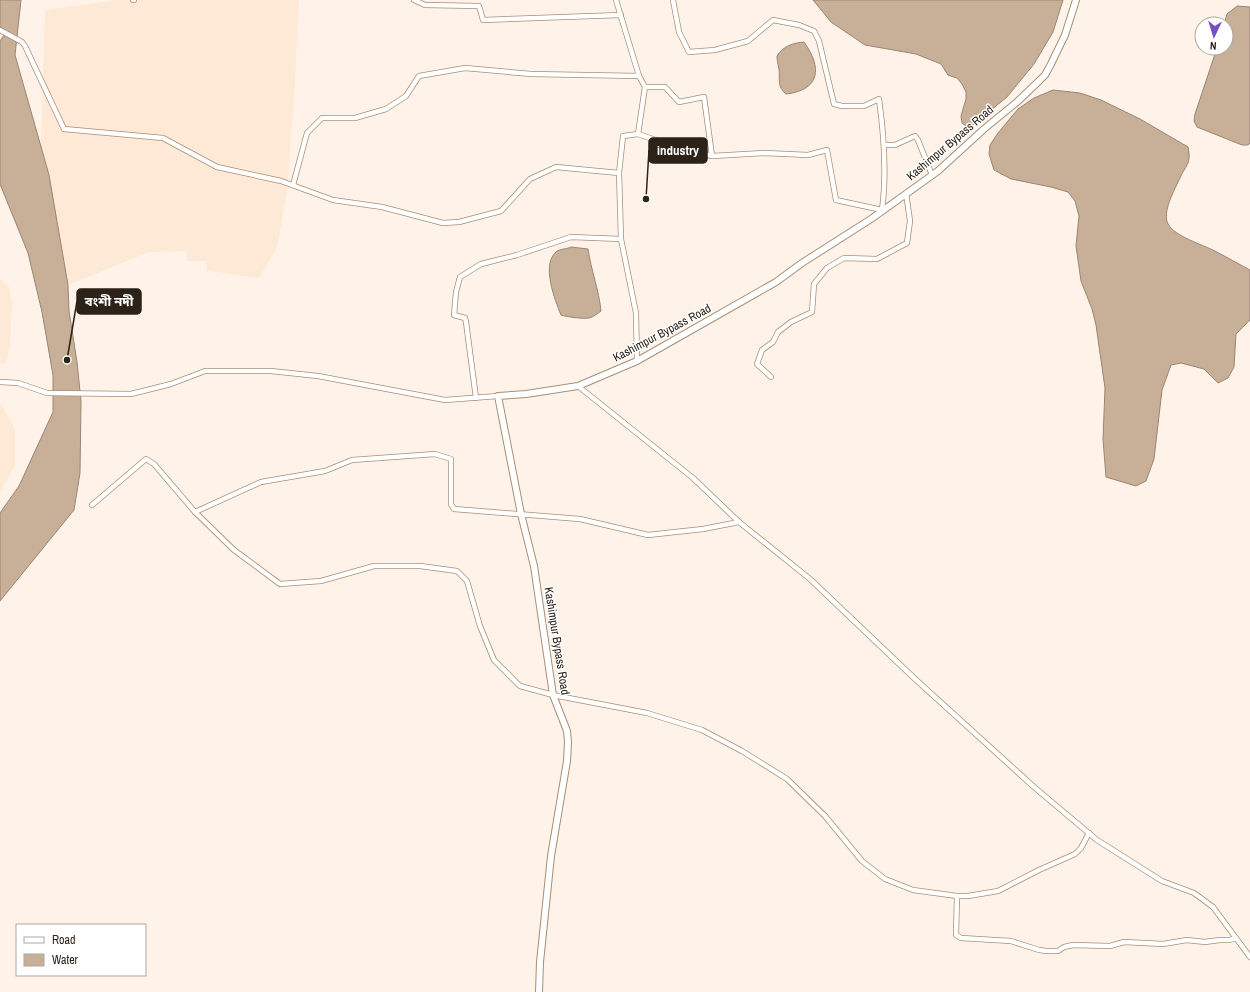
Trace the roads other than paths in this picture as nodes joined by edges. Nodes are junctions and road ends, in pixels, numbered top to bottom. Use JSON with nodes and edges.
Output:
{"nodes":[{"id":1,"x":414,"y":0,"type":"edge"},
{"id":2,"x":616,"y":0,"type":"edge"},
{"id":3,"x":673,"y":0,"type":"edge"},
{"id":4,"x":1076,"y":0,"type":"edge"},
{"id":5,"x":620,"y":15,"type":"junction"},
{"id":6,"x":1,"y":31,"type":"edge"},
{"id":7,"x":639,"y":76,"type":"junction"},
{"id":8,"x":645,"y":87,"type":"junction"},
{"id":9,"x":638,"y":134,"type":"junction"},
{"id":10,"x":884,"y":145,"type":"junction"},
{"id":11,"x":712,"y":156,"type":"junction"},
{"id":12,"x":619,"y":173,"type":"junction"},
{"id":13,"x":932,"y":175,"type":"junction"},
{"id":14,"x":293,"y":185,"type":"junction"},
{"id":15,"x":906,"y":193,"type":"junction"},
{"id":16,"x":882,"y":210,"type":"junction"},
{"id":17,"x":621,"y":239,"type":"junction"},
{"id":18,"x":637,"y":361,"type":"junction"},
{"id":19,"x":772,"y":377,"type":"dead end"},
{"id":20,"x":0,"y":382,"type":"edge"},
{"id":21,"x":578,"y":386,"type":"junction"},
{"id":22,"x":498,"y":396,"type":"junction"},
{"id":23,"x":476,"y":398,"type":"junction"},
{"id":24,"x":92,"y":505,"type":"dead end"},
{"id":25,"x":195,"y":512,"type":"junction"},
{"id":26,"x":521,"y":514,"type":"junction"},
{"id":27,"x":739,"y":522,"type":"junction"},
{"id":28,"x":553,"y":695,"type":"junction"},
{"id":29,"x":1089,"y":833,"type":"junction"},
{"id":30,"x":957,"y":896,"type":"junction"},
{"id":31,"x":1236,"y":938,"type":"junction"},
{"id":32,"x":1250,"y":957,"type":"edge"},
{"id":33,"x":540,"y":992,"type":"edge"}],
"edges":[{"from":1,"to":5,"type":"street"},
{"from":2,"to":5,"type":"street"},
{"from":3,"to":10,"type":"street"},
{"from":4,"to":13,"type":"main road","name":"Kashimpur Bypass Road"},
{"from":5,"to":7,"type":"street"},
{"from":6,"to":14,"type":"street"},
{"from":7,"to":8,"type":"street"},
{"from":7,"to":14,"type":"street"},
{"from":8,"to":9,"type":"street"},
{"from":8,"to":11,"type":"street"},
{"from":9,"to":11,"type":"street"},
{"from":9,"to":12,"type":"street"},
{"from":10,"to":13,"type":"street"},
{"from":10,"to":16,"type":"street"},
{"from":11,"to":16,"type":"street"},
{"from":12,"to":14,"type":"street"},
{"from":12,"to":17,"type":"street"},
{"from":13,"to":15,"type":"main road","name":"Kashimpur Bypass Road"},
{"from":15,"to":16,"type":"main road","name":"Kashimpur Bypass Road"},
{"from":15,"to":19,"type":"street"},
{"from":16,"to":18,"type":"main road","name":"Kashimpur Bypass Road"},
{"from":17,"to":18,"type":"street"},
{"from":17,"to":23,"type":"street"},
{"from":18,"to":21,"type":"main road","name":"Kashimpur Bypass Road"},
{"from":20,"to":23,"type":"street"},
{"from":21,"to":22,"type":"main road","name":"Kashimpur Bypass Road"},
{"from":21,"to":27,"type":"street"},
{"from":22,"to":23,"type":"street"},
{"from":22,"to":26,"type":"main road","name":"Kashimpur Bypass Road"},
{"from":24,"to":25,"type":"street"},
{"from":25,"to":26,"type":"street"},
{"from":25,"to":28,"type":"street"},
{"from":26,"to":27,"type":"street"},
{"from":26,"to":28,"type":"main road","name":"Kashimpur Bypass Road"},
{"from":27,"to":29,"type":"street"},
{"from":28,"to":30,"type":"street"},
{"from":28,"to":33,"type":"main road","name":"Kashimpur Bypass Road"},
{"from":29,"to":30,"type":"street"},
{"from":29,"to":31,"type":"street"},
{"from":30,"to":31,"type":"street"},
{"from":31,"to":32,"type":"street"}]}
